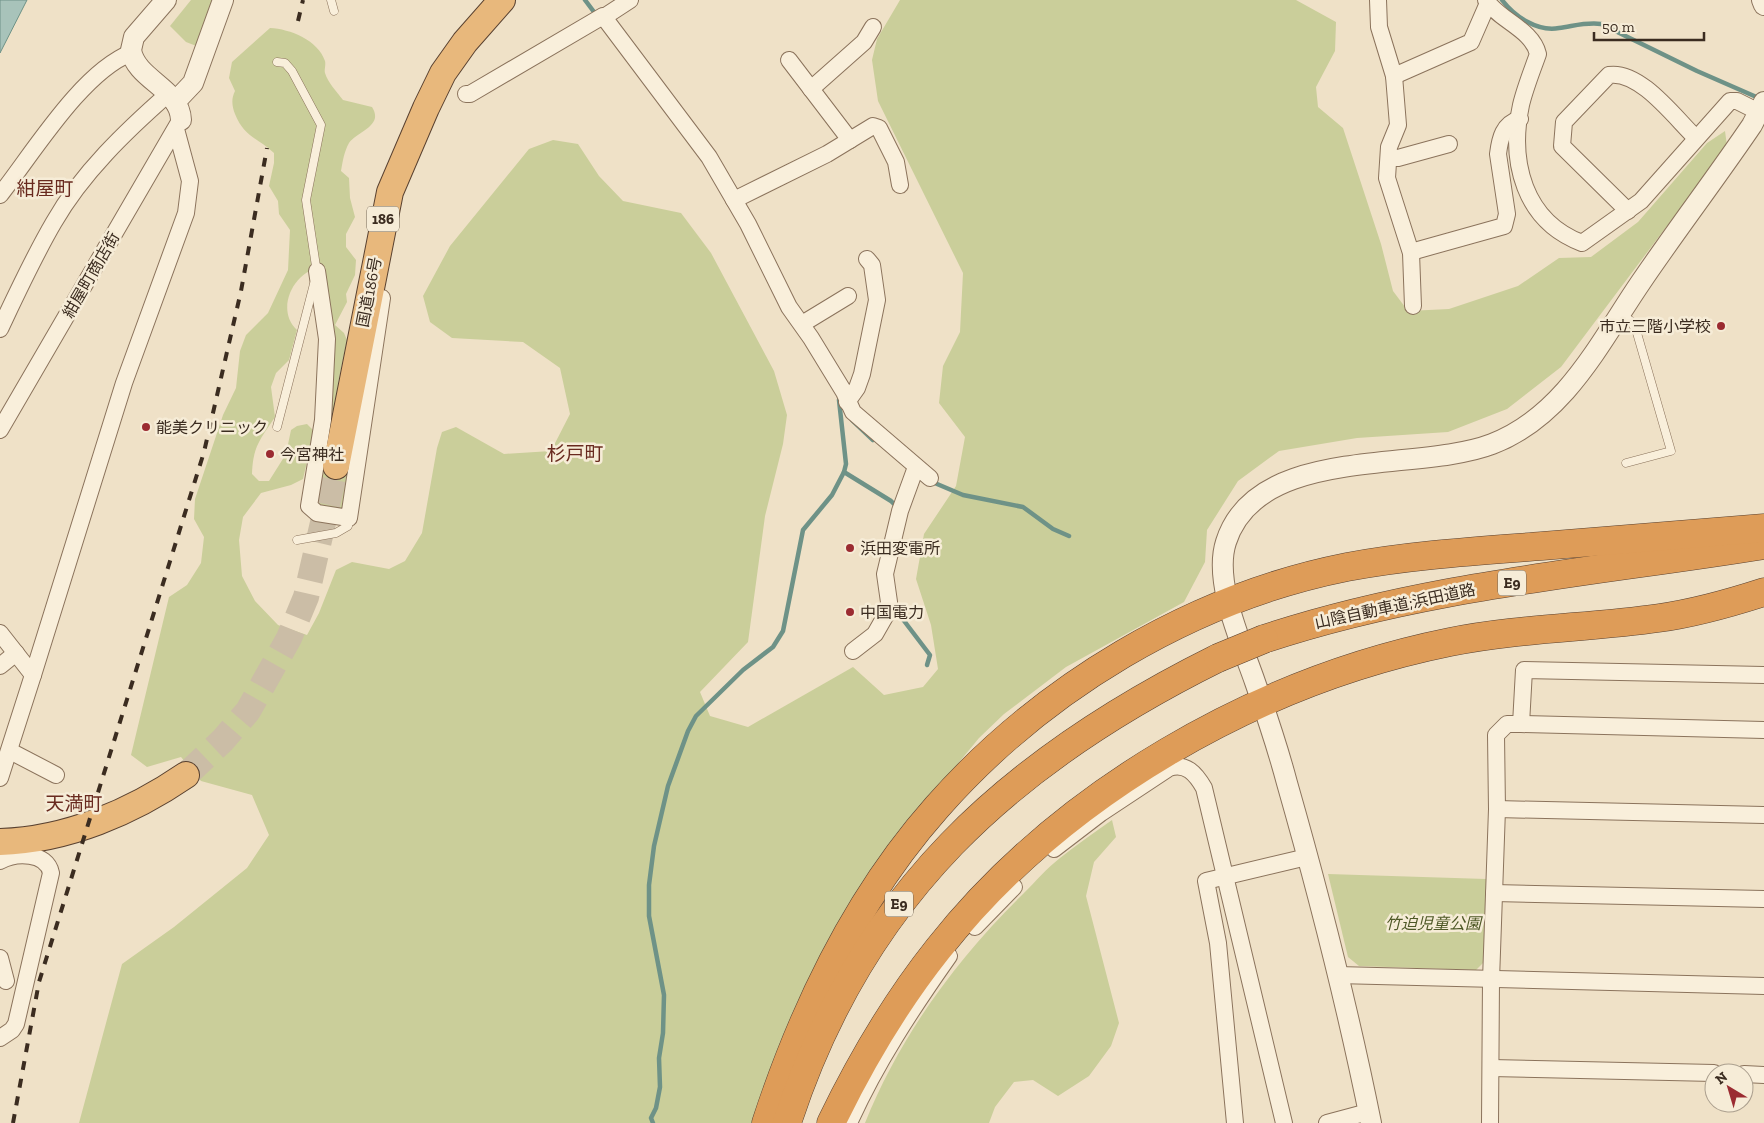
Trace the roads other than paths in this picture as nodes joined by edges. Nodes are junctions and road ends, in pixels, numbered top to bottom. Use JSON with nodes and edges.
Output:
{"nodes":[{"id":1,"x":166,"y":0,"type":"edge"},
{"id":2,"x":224,"y":0,"type":"edge"},
{"id":3,"x":502,"y":0,"type":"edge"},
{"id":4,"x":630,"y":0,"type":"edge"},
{"id":5,"x":1378,"y":0,"type":"edge"},
{"id":6,"x":1762,"y":0,"type":"edge"},
{"id":7,"x":331,"y":1,"type":"edge"},
{"id":8,"x":1487,"y":2,"type":"edge"},
{"id":9,"x":1764,"y":5,"type":"edge"},
{"id":10,"x":334,"y":11,"type":"dead end"},
{"id":11,"x":600,"y":18,"type":"junction"},
{"id":12,"x":873,"y":28,"type":"dead end"},
{"id":13,"x":131,"y":53,"type":"junction"},
{"id":14,"x":788,"y":60,"type":"dead end"},
{"id":15,"x":277,"y":62,"type":"dead end"},
{"id":16,"x":1394,"y":76,"type":"junction"},
{"id":17,"x":811,"y":89,"type":"junction"},
{"id":18,"x":466,"y":94,"type":"dead end"},
{"id":19,"x":1762,"y":107,"type":"edge"},
{"id":20,"x":175,"y":111,"type":"junction"},
{"id":21,"x":1520,"y":119,"type":"junction"},
{"id":22,"x":1696,"y":138,"type":"junction"},
{"id":23,"x":850,"y":140,"type":"junction"},
{"id":24,"x":1449,"y":144,"type":"dead end"},
{"id":25,"x":1389,"y":158,"type":"junction"},
{"id":26,"x":900,"y":185,"type":"dead end"},
{"id":27,"x":0,"y":195,"type":"edge"},
{"id":28,"x":734,"y":200,"type":"junction"},
{"id":29,"x":1628,"y":211,"type":"junction"},
{"id":30,"x":381,"y":229,"type":"junction"},
{"id":31,"x":1410,"y":252,"type":"junction"},
{"id":32,"x":867,"y":259,"type":"dead end"},
{"id":33,"x":317,"y":271,"type":"junction"},
{"id":34,"x":848,"y":296,"type":"dead end"},
{"id":35,"x":1413,"y":306,"type":"dead end"},
{"id":36,"x":1620,"y":314,"type":"junction"},
{"id":37,"x":802,"y":324,"type":"junction"},
{"id":38,"x":0,"y":329,"type":"edge"},
{"id":39,"x":847,"y":402,"type":"junction"},
{"id":40,"x":277,"y":427,"type":"dead end"},
{"id":41,"x":0,"y":430,"type":"edge"},
{"id":42,"x":1626,"y":463,"type":"dead end"},
{"id":43,"x":336,"y":466,"type":"tunnel mouth"},
{"id":44,"x":916,"y":467,"type":"junction"},
{"id":45,"x":930,"y":478,"type":"dead end"},
{"id":46,"x":349,"y":518,"type":"junction"},
{"id":47,"x":1764,"y":528,"type":"edge"},
{"id":48,"x":297,"y":540,"type":"dead end"},
{"id":49,"x":1764,"y":545,"type":"edge"},
{"id":50,"x":1764,"y":592,"type":"edge"},
{"id":51,"x":1228,"y":602,"type":"junction"},
{"id":52,"x":0,"y":633,"type":"edge"},
{"id":53,"x":853,"y":651,"type":"dead end"},
{"id":54,"x":16,"y":654,"type":"junction"},
{"id":55,"x":0,"y":666,"type":"edge"},
{"id":56,"x":33,"y":675,"type":"junction"},
{"id":57,"x":1764,"y":676,"type":"edge"},
{"id":58,"x":1262,"y":703,"type":"junction"},
{"id":59,"x":1521,"y":724,"type":"junction"},
{"id":60,"x":1764,"y":730,"type":"edge"},
{"id":61,"x":1080,"y":738,"type":"junction"},
{"id":62,"x":10,"y":751,"type":"junction"},
{"id":63,"x":56,"y":775,"type":"dead end"},
{"id":64,"x":186,"y":776,"type":"tunnel mouth"},
{"id":65,"x":0,"y":778,"type":"edge"},
{"id":66,"x":1497,"y":809,"type":"junction"},
{"id":67,"x":1764,"y":815,"type":"edge"},
{"id":68,"x":0,"y":831,"type":"edge"},
{"id":69,"x":45,"y":836,"type":"junction"},
{"id":70,"x":0,"y":842,"type":"edge"},
{"id":71,"x":1307,"y":857,"type":"junction"},
{"id":72,"x":0,"y":861,"type":"edge"},
{"id":73,"x":1226,"y":876,"type":"junction"},
{"id":74,"x":1494,"y":893,"type":"junction"},
{"id":75,"x":1764,"y":899,"type":"edge"},
{"id":76,"x":0,"y":958,"type":"edge"},
{"id":77,"x":1336,"y":975,"type":"junction"},
{"id":78,"x":1491,"y":980,"type":"junction"},
{"id":79,"x":6,"y":981,"type":"dead end"},
{"id":80,"x":1764,"y":986,"type":"edge"},
{"id":81,"x":0,"y":1038,"type":"edge"},
{"id":82,"x":1491,"y":1068,"type":"junction"},
{"id":83,"x":1704,"y":1073,"type":"edge"},
{"id":84,"x":1369,"y":1117,"type":"edge"},
{"id":85,"x":766,"y":1123,"type":"edge"},
{"id":86,"x":787,"y":1123,"type":"edge"},
{"id":87,"x":805,"y":1123,"type":"edge"},
{"id":88,"x":832,"y":1123,"type":"edge"},
{"id":89,"x":849,"y":1123,"type":"edge"},
{"id":90,"x":1235,"y":1123,"type":"edge"},
{"id":91,"x":1284,"y":1123,"type":"edge"},
{"id":92,"x":1326,"y":1123,"type":"edge"},
{"id":93,"x":1490,"y":1123,"type":"edge"}],
"edges":[{"from":1,"to":13,"type":"street"},
{"from":2,"to":20,"type":"street"},
{"from":3,"to":30,"type":"highway","name":"国道186号","number":"186"},
{"from":4,"to":11,"type":"street"},
{"from":5,"to":16,"type":"street"},
{"from":6,"to":9,"type":"street"},
{"from":7,"to":10,"type":"lane"},
{"from":8,"to":16,"type":"street"},
{"from":8,"to":21,"type":"street"},
{"from":11,"to":18,"type":"street"},
{"from":11,"to":28,"type":"street"},
{"from":12,"to":17,"type":"street"},
{"from":13,"to":20,"type":"street"},
{"from":13,"to":27,"type":"street"},
{"from":14,"to":17,"type":"street"},
{"from":15,"to":33,"type":"lane"},
{"from":16,"to":25,"type":"street"},
{"from":17,"to":23,"type":"street"},
{"from":19,"to":22,"type":"street"},
{"from":19,"to":36,"type":"street"},
{"from":20,"to":38,"type":"street"},
{"from":20,"to":41,"type":"street","name":"紺屋町商店街"},
{"from":20,"to":56,"type":"street"},
{"from":21,"to":29,"type":"street"},
{"from":21,"to":31,"type":"street"},
{"from":22,"to":29,"type":"street"},
{"from":22,"to":29,"type":"street"},
{"from":23,"to":26,"type":"street"},
{"from":23,"to":28,"type":"street"},
{"from":24,"to":25,"type":"street"},
{"from":25,"to":31,"type":"street"},
{"from":28,"to":37,"type":"street"},
{"from":30,"to":43,"type":"highway","name":"国道186号","number":"186"},
{"from":30,"to":46,"type":"street"},
{"from":31,"to":35,"type":"street"},
{"from":32,"to":39,"type":"street"},
{"from":33,"to":40,"type":"lane"},
{"from":33,"to":46,"type":"street"},
{"from":34,"to":37,"type":"street"},
{"from":36,"to":42,"type":"lane"},
{"from":36,"to":51,"type":"street"},
{"from":37,"to":39,"type":"street"},
{"from":39,"to":44,"type":"street"},
{"from":44,"to":45,"type":"street"},
{"from":44,"to":53,"type":"street"},
{"from":46,"to":48,"type":"lane"},
{"from":47,"to":51,"type":"highway"},
{"from":49,"to":61,"type":"highway","name":"山陰自動車道;浜田道路","number":"E9","bridge":true},
{"from":50,"to":58,"type":"highway"},
{"from":51,"to":58,"type":"street"},
{"from":51,"to":85,"type":"highway"},
{"from":52,"to":54,"type":"street"},
{"from":54,"to":55,"type":"street"},
{"from":54,"to":56,"type":"street"},
{"from":56,"to":62,"type":"street"},
{"from":57,"to":59,"type":"street"},
{"from":58,"to":71,"type":"street"},
{"from":58,"to":88,"type":"highway"},
{"from":59,"to":60,"type":"street"},
{"from":59,"to":66,"type":"street"},
{"from":61,"to":86,"type":"highway","name":"山陰自動車道;浜田道路","number":"E9"},
{"from":61,"to":87,"type":"highway","name":"山陰自動車道;浜田道路","number":"E9"},
{"from":62,"to":63,"type":"street"},
{"from":62,"to":65,"type":"street"},
{"from":64,"to":69,"type":"highway"},
{"from":66,"to":67,"type":"street"},
{"from":66,"to":74,"type":"street"},
{"from":68,"to":69,"type":"highway"},
{"from":69,"to":70,"type":"highway"},
{"from":71,"to":73,"type":"street"},
{"from":71,"to":77,"type":"street"},
{"from":72,"to":81,"type":"street"},
{"from":73,"to":89,"type":"street"},
{"from":73,"to":90,"type":"street"},
{"from":73,"to":91,"type":"street"},
{"from":74,"to":75,"type":"street"},
{"from":74,"to":78,"type":"street"},
{"from":76,"to":79,"type":"street"},
{"from":77,"to":78,"type":"street"},
{"from":77,"to":84,"type":"street"},
{"from":78,"to":80,"type":"street"},
{"from":78,"to":82,"type":"street"},
{"from":82,"to":83,"type":"street"},
{"from":82,"to":93,"type":"street"},
{"from":84,"to":92,"type":"street"}]}
